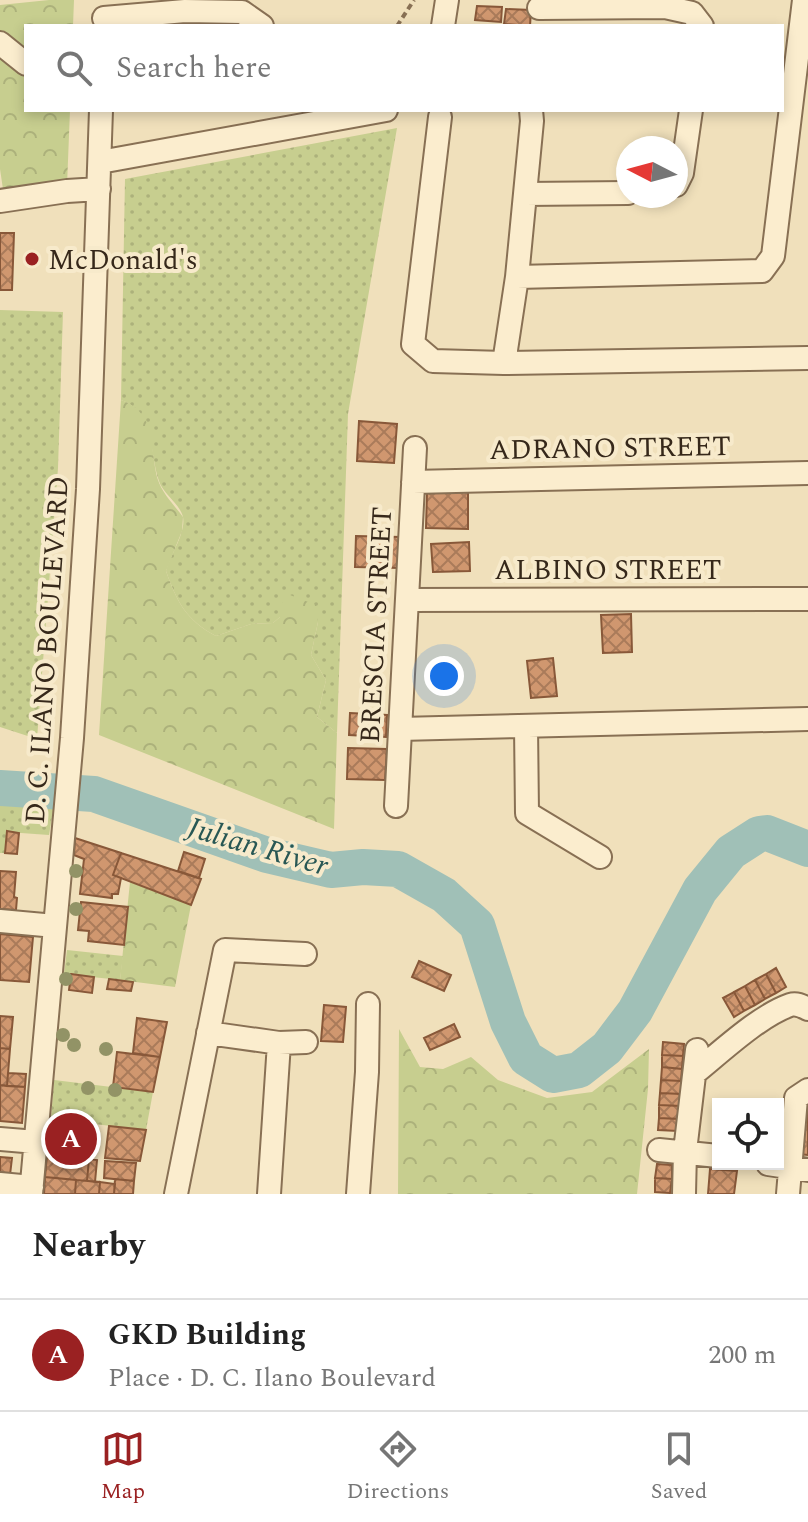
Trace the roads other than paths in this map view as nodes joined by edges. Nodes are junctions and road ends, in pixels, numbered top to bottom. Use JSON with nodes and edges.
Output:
{"nodes":[{"id":1,"x":447,"y":0,"type":"edge"},
{"id":2,"x":804,"y":0,"type":"edge"},
{"id":3,"x":539,"y":11,"type":"edge"},
{"id":4,"x":104,"y":15,"type":"edge"},
{"id":5,"x":259,"y":24,"type":"edge"},
{"id":6,"x":443,"y":24,"type":"edge"},
{"id":7,"x":700,"y":24,"type":"edge"},
{"id":8,"x":0,"y":43,"type":"edge"},
{"id":9,"x":24,"y":62,"type":"edge"},
{"id":10,"x":101,"y":112,"type":"edge"},
{"id":11,"x":375,"y":112,"type":"edge"},
{"id":12,"x":437,"y":112,"type":"edge"},
{"id":13,"x":531,"y":112,"type":"edge"},
{"id":14,"x":691,"y":112,"type":"edge"},
{"id":15,"x":687,"y":136,"type":"edge"},
{"id":16,"x":100,"y":162,"type":"junction"},
{"id":17,"x":99,"y":189,"type":"junction"},
{"id":18,"x":616,"y":193,"type":"edge"},
{"id":19,"x":525,"y":194,"type":"junction"},
{"id":20,"x":0,"y":201,"type":"edge"},
{"id":21,"x":517,"y":277,"type":"junction"},
{"id":22,"x":808,"y":358,"type":"edge"},
{"id":23,"x":504,"y":363,"type":"junction"},
{"id":24,"x":415,"y":448,"type":"dead end"},
{"id":25,"x":808,"y":473,"type":"edge"},
{"id":26,"x":413,"y":482,"type":"junction"},
{"id":27,"x":808,"y":599,"type":"edge"},
{"id":28,"x":407,"y":600,"type":"junction"},
{"id":29,"x":808,"y":719,"type":"edge"},
{"id":30,"x":526,"y":726,"type":"junction"},
{"id":31,"x":400,"y":729,"type":"junction"},
{"id":32,"x":396,"y":806,"type":"dead end"},
{"id":33,"x":600,"y":857,"type":"dead end"},
{"id":34,"x":0,"y":921,"type":"edge"},
{"id":35,"x":55,"y":926,"type":"junction"},
{"id":36,"x":305,"y":954,"type":"dead end"},
{"id":37,"x":368,"y":1004,"type":"dead end"},
{"id":38,"x":808,"y":1009,"type":"edge"},
{"id":39,"x":208,"y":1033,"type":"junction"},
{"id":40,"x":306,"y":1042,"type":"dead end"},
{"id":41,"x":279,"y":1043,"type":"junction"},
{"id":42,"x":808,"y":1090,"type":"edge"},
{"id":43,"x":0,"y":1139,"type":"edge"},
{"id":44,"x":36,"y":1142,"type":"junction"},
{"id":45,"x":659,"y":1150,"type":"dead end"},
{"id":46,"x":685,"y":1151,"type":"junction"},
{"id":47,"x":712,"y":1155,"type":"edge"},
{"id":48,"x":800,"y":1169,"type":"edge"},
{"id":49,"x":0,"y":1184,"type":"edge"},
{"id":50,"x":31,"y":1190,"type":"edge"},
{"id":51,"x":176,"y":1194,"type":"edge"},
{"id":52,"x":269,"y":1194,"type":"edge"},
{"id":53,"x":358,"y":1194,"type":"edge"},
{"id":54,"x":684,"y":1194,"type":"edge"},
{"id":55,"x":788,"y":1194,"type":"edge"}],
"edges":[{"from":1,"to":6,"type":"street"},
{"from":2,"to":21,"type":"street"},
{"from":3,"to":7,"type":"street"},
{"from":4,"to":5,"type":"street"},
{"from":8,"to":9,"type":"street"},
{"from":10,"to":16,"type":"street","name":"D. C. ILANO BOULEVARD"},
{"from":11,"to":16,"type":"street"},
{"from":12,"to":23,"type":"street"},
{"from":13,"to":19,"type":"street"},
{"from":14,"to":15,"type":"street"},
{"from":16,"to":17,"type":"street","name":"D. C. ILANO BOULEVARD"},
{"from":17,"to":20,"type":"street"},
{"from":17,"to":35,"type":"street","name":"D. C. ILANO BOULEVARD"},
{"from":18,"to":19,"type":"street"},
{"from":19,"to":21,"type":"street"},
{"from":21,"to":23,"type":"street"},
{"from":22,"to":23,"type":"street"},
{"from":24,"to":26,"type":"street","name":"BRESCIA STREET"},
{"from":25,"to":26,"type":"street","name":"ADRANO STREET"},
{"from":26,"to":28,"type":"street","name":"BRESCIA STREET"},
{"from":27,"to":28,"type":"street","name":"ALBINO STREET"},
{"from":28,"to":31,"type":"street","name":"BRESCIA STREET"},
{"from":29,"to":30,"type":"street"},
{"from":30,"to":31,"type":"street"},
{"from":30,"to":33,"type":"street"},
{"from":31,"to":32,"type":"street","name":"BRESCIA STREET"},
{"from":34,"to":35,"type":"street"},
{"from":35,"to":44,"type":"street","name":"D. C. ILANO BOULEVARD"},
{"from":36,"to":39,"type":"street"},
{"from":37,"to":53,"type":"street"},
{"from":38,"to":46,"type":"street"},
{"from":39,"to":41,"type":"street"},
{"from":39,"to":51,"type":"street"},
{"from":40,"to":41,"type":"street"},
{"from":41,"to":52,"type":"street"},
{"from":42,"to":48,"type":"street"},
{"from":43,"to":44,"type":"street"},
{"from":44,"to":50,"type":"street","name":"D. C. ILANO BOULEVARD"},
{"from":45,"to":46,"type":"street"},
{"from":46,"to":47,"type":"street"},
{"from":46,"to":54,"type":"street"},
{"from":48,"to":55,"type":"street"},
{"from":49,"to":50,"type":"street"}]}
